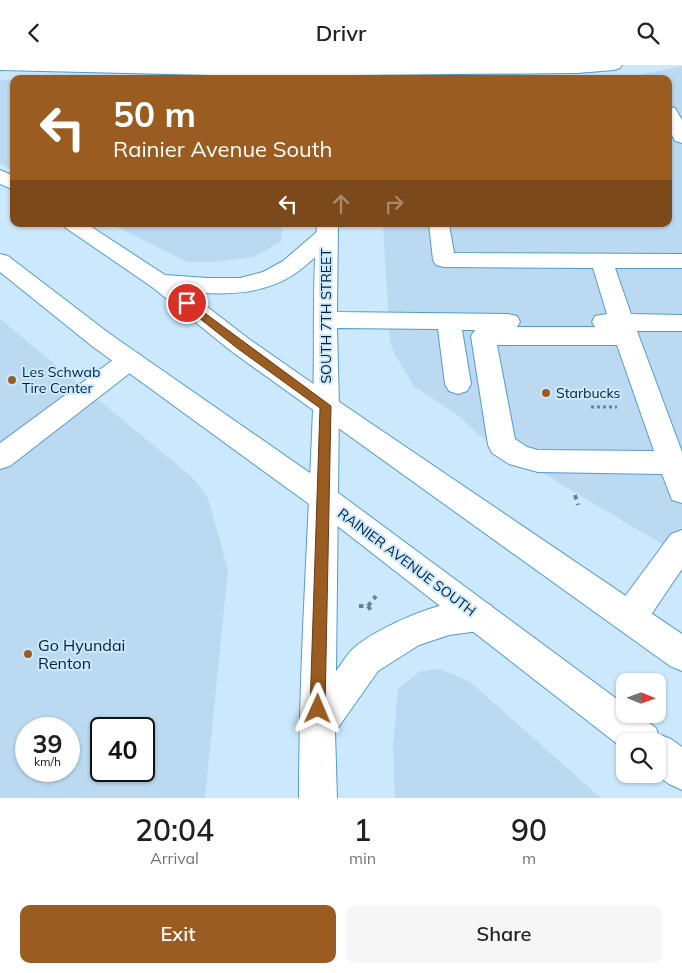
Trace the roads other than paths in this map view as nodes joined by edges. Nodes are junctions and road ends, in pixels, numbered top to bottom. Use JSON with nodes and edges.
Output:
{"nodes":[{"id":1,"x":0,"y":65,"type":"edge"},
{"id":2,"x":25,"y":65,"type":"edge"},
{"id":3,"x":614,"y":65,"type":"edge"},
{"id":4,"x":253,"y":68,"type":"edge"},
{"id":5,"x":134,"y":70,"type":"edge"},
{"id":6,"x":330,"y":71,"type":"edge"},
{"id":7,"x":548,"y":73,"type":"edge"},
{"id":8,"x":672,"y":105,"type":"edge"},
{"id":9,"x":682,"y":137,"type":"edge"},
{"id":10,"x":78,"y":227,"type":"edge"},
{"id":11,"x":439,"y":227,"type":"edge"},
{"id":12,"x":327,"y":229,"type":"edge"},
{"id":13,"x":0,"y":261,"type":"edge"},
{"id":14,"x":602,"y":261,"type":"junction"},
{"id":15,"x":682,"y":261,"type":"edge"},
{"id":16,"x":160,"y":282,"type":"junction"},
{"id":17,"x":324,"y":320,"type":"junction"},
{"id":18,"x":449,"y":321,"type":"junction"},
{"id":19,"x":682,"y":323,"type":"edge"},
{"id":20,"x":624,"y":329,"type":"junction"},
{"id":21,"x":130,"y":360,"type":"junction"},
{"id":22,"x":458,"y":384,"type":"dead end"},
{"id":23,"x":326,"y":406,"type":"junction"},
{"id":24,"x":0,"y":458,"type":"edge"},
{"id":25,"x":672,"y":463,"type":"junction"},
{"id":26,"x":682,"y":491,"type":"edge"},
{"id":27,"x":324,"y":499,"type":"junction"},
{"id":28,"x":682,"y":544,"type":"edge"},
{"id":29,"x":479,"y":616,"type":"junction"},
{"id":30,"x":630,"y":617,"type":"junction"},
{"id":31,"x":682,"y":654,"type":"edge"},
{"id":32,"x":317,"y":727,"type":"junction"},
{"id":33,"x":633,"y":733,"type":"edge"},
{"id":34,"x":666,"y":758,"type":"edge"},
{"id":35,"x":682,"y":771,"type":"edge"},
{"id":36,"x":318,"y":798,"type":"edge"}],
"edges":[{"from":1,"to":2,"type":"main road"},
{"from":2,"to":5,"type":"main road"},
{"from":3,"to":7,"type":"main road"},
{"from":4,"to":5,"type":"main road"},
{"from":4,"to":6,"type":"main road"},
{"from":6,"to":7,"type":"main road"},
{"from":8,"to":9,"type":"main road"},
{"from":10,"to":16,"type":"main road"},
{"from":11,"to":14,"type":"main road"},
{"from":12,"to":16,"type":"main road"},
{"from":12,"to":17,"type":"main road","name":"SOUTH 7TH STREET"},
{"from":13,"to":21,"type":"main road","name":"RAINIER AVENUE SOUTH"},
{"from":14,"to":15,"type":"main road"},
{"from":14,"to":20,"type":"main road"},
{"from":16,"to":23,"type":"main road"},
{"from":17,"to":18,"type":"main road"},
{"from":17,"to":23,"type":"main road","name":"SOUTH 7TH STREET"},
{"from":18,"to":20,"type":"main road"},
{"from":18,"to":22,"type":"main road"},
{"from":19,"to":20,"type":"main road"},
{"from":20,"to":25,"type":"main road"},
{"from":20,"to":25,"type":"main road"},
{"from":21,"to":24,"type":"main road"},
{"from":21,"to":27,"type":"main road","name":"RAINIER AVENUE SOUTH"},
{"from":23,"to":27,"type":"main road","name":"SOUTH 7TH STREET"},
{"from":23,"to":30,"type":"main road"},
{"from":25,"to":26,"type":"main road"},
{"from":27,"to":29,"type":"main road","name":"RAINIER AVENUE SOUTH"},
{"from":27,"to":32,"type":"main road","name":"SOUTH 7TH STREET"},
{"from":28,"to":30,"type":"main road"},
{"from":29,"to":32,"type":"main road"},
{"from":29,"to":33,"type":"main road","name":"RAINIER AVENUE SOUTH"},
{"from":30,"to":31,"type":"main road"},
{"from":32,"to":36,"type":"main road","name":"SOUTH 7TH STREET"},
{"from":34,"to":35,"type":"main road"}]}
